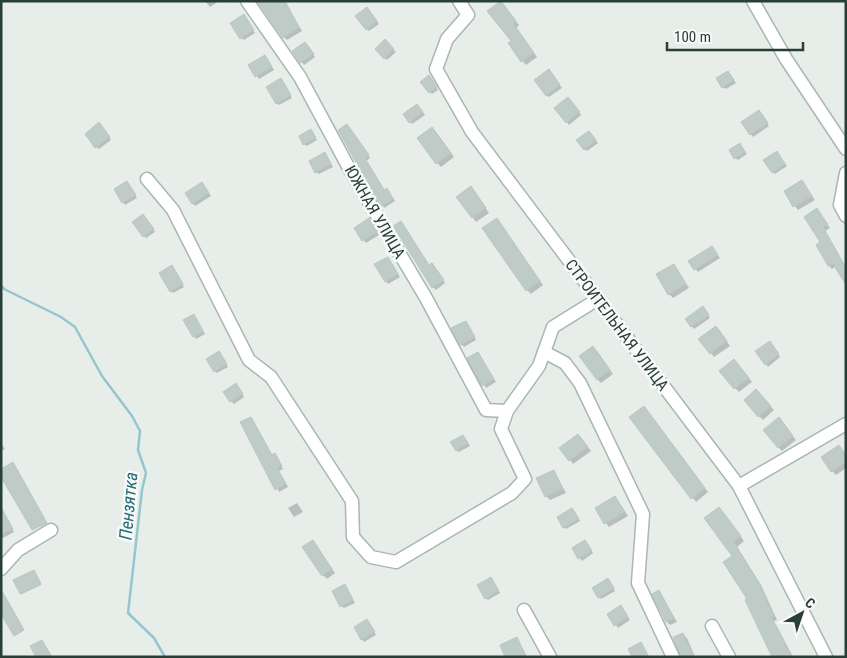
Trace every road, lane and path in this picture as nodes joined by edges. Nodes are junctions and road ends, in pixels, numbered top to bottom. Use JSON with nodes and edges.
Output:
{"nodes":[{"id":1,"x":247,"y":1,"type":"edge"},
{"id":2,"x":458,"y":1,"type":"edge"},
{"id":3,"x":752,"y":1,"type":"edge"},
{"id":4,"x":842,"y":134,"type":"edge"},
{"id":5,"x":846,"y":148,"type":"edge"},
{"id":6,"x":846,"y":173,"type":"edge"},
{"id":7,"x":147,"y":179,"type":"dead end"},
{"id":8,"x":846,"y":216,"type":"edge"},
{"id":9,"x":598,"y":299,"type":"junction"},
{"id":10,"x":544,"y":352,"type":"junction"},
{"id":11,"x":507,"y":411,"type":"junction"},
{"id":12,"x":846,"y":424,"type":"edge"},
{"id":13,"x":739,"y":486,"type":"junction"},
{"id":14,"x":51,"y":530,"type":"dead end"},
{"id":15,"x":1,"y":569,"type":"edge"},
{"id":16,"x":524,"y":610,"type":"dead end"},
{"id":17,"x":712,"y":626,"type":"dead end"},
{"id":18,"x":550,"y":657,"type":"edge"},
{"id":19,"x":673,"y":657,"type":"edge"},
{"id":20,"x":729,"y":657,"type":"edge"},
{"id":21,"x":826,"y":657,"type":"edge"}],
"edges":[{"from":1,"to":11,"type":"street","name":"ЮЖНАЯ УЛИЦА"},
{"from":2,"to":9,"type":"street","name":"СТРОИТЕЛЬНАЯ УЛИЦА"},
{"from":3,"to":4,"type":"street"},
{"from":4,"to":5,"type":"street"},
{"from":6,"to":8,"type":"street"},
{"from":7,"to":11,"type":"street"},
{"from":9,"to":10,"type":"street"},
{"from":9,"to":13,"type":"street","name":"СТРОИТЕЛЬНАЯ УЛИЦА"},
{"from":10,"to":11,"type":"street"},
{"from":10,"to":19,"type":"street"},
{"from":12,"to":13,"type":"street"},
{"from":13,"to":21,"type":"street","name":"СТРОИТЕЛЬНАЯ УЛИЦА"},
{"from":14,"to":15,"type":"street"},
{"from":16,"to":18,"type":"street"},
{"from":17,"to":20,"type":"street"}]}
